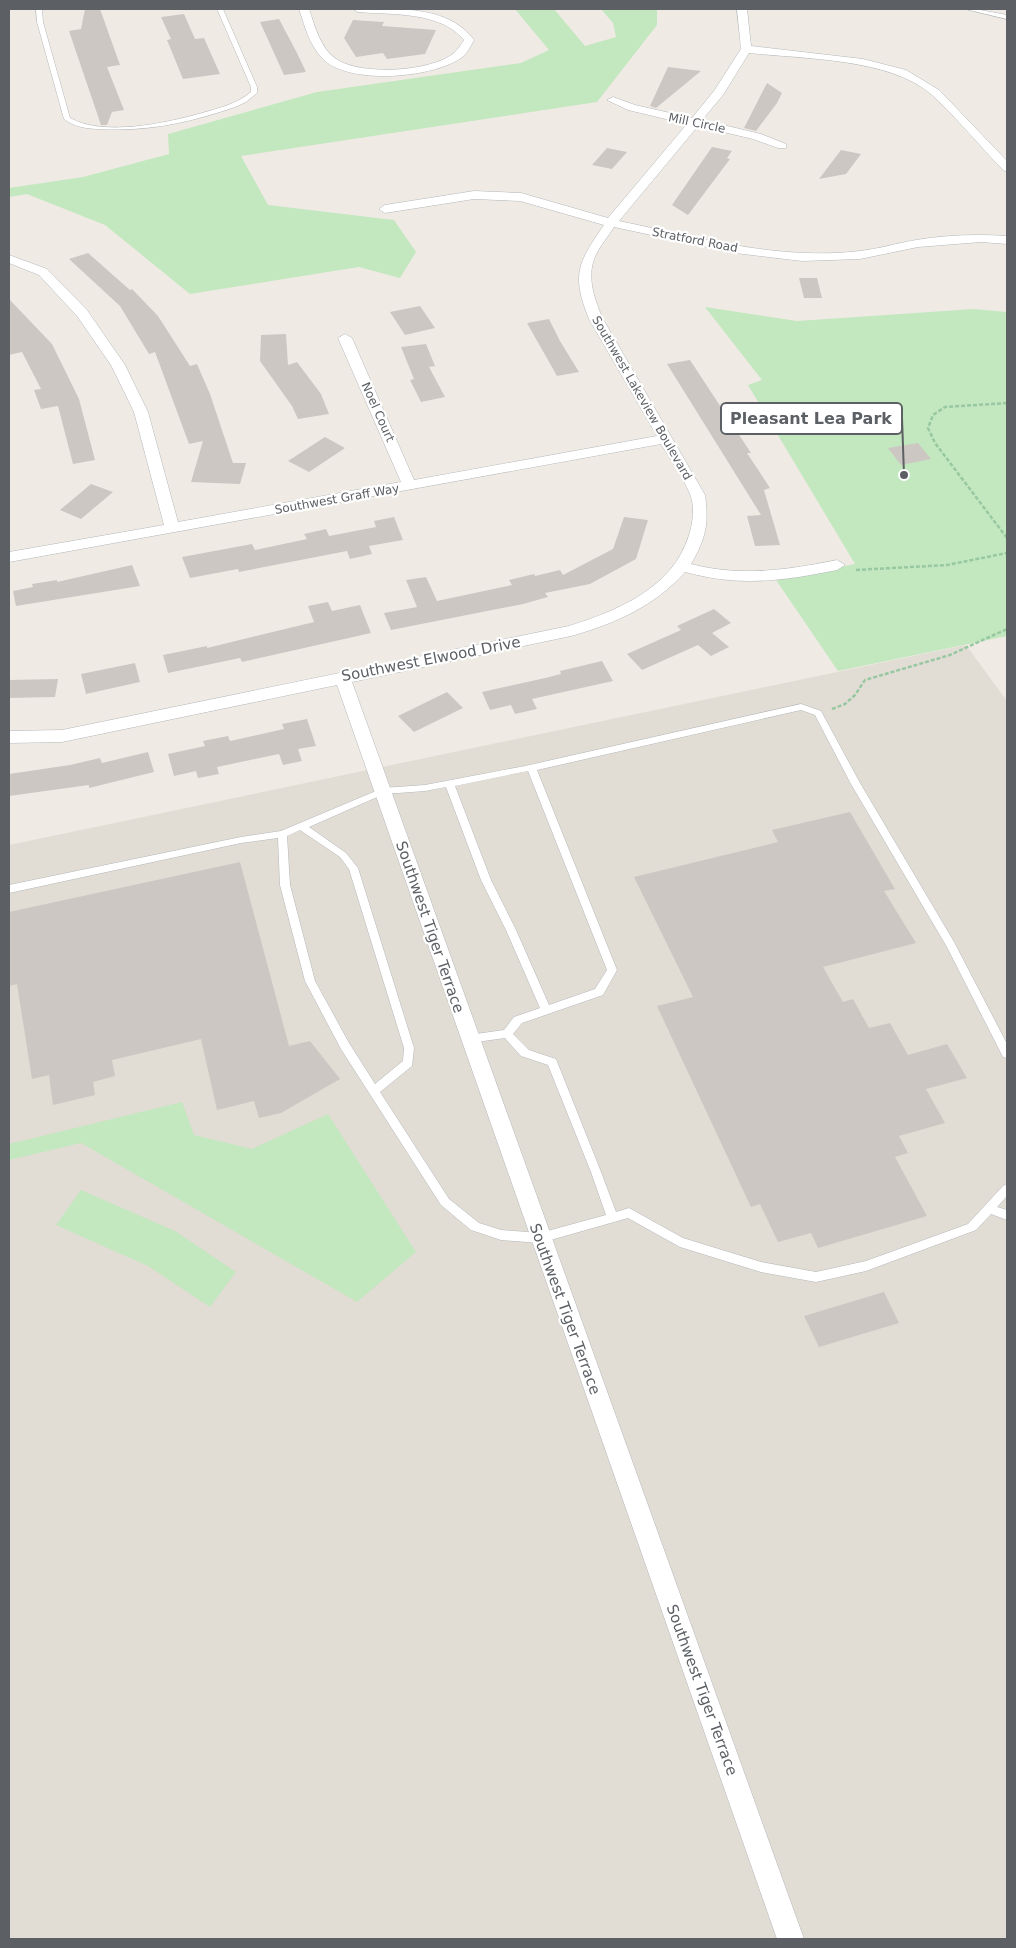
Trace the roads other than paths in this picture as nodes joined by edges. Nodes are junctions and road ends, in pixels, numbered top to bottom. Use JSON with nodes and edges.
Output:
{"nodes":[{"id":1,"x":39,"y":9,"type":"edge"},
{"id":2,"x":220,"y":9,"type":"edge"},
{"id":3,"x":304,"y":9,"type":"edge"},
{"id":4,"x":358,"y":9,"type":"edge"},
{"id":5,"x":742,"y":9,"type":"edge"},
{"id":6,"x":968,"y":9,"type":"edge"},
{"id":7,"x":1007,"y":17,"type":"edge"},
{"id":8,"x":746,"y":49,"type":"junction"},
{"id":9,"x":613,"y":100,"type":"dead end"},
{"id":10,"x":695,"y":122,"type":"junction"},
{"id":11,"x":782,"y":146,"type":"dead end"},
{"id":12,"x":1007,"y":168,"type":"edge"},
{"id":13,"x":386,"y":209,"type":"dead end"},
{"id":14,"x":611,"y":223,"type":"junction"},
{"id":15,"x":1007,"y":240,"type":"edge"},
{"id":16,"x":9,"y":259,"type":"edge"},
{"id":17,"x":346,"y":338,"type":"dead end"},
{"id":18,"x":666,"y":439,"type":"junction"},
{"id":19,"x":410,"y":486,"type":"junction"},
{"id":20,"x":172,"y":528,"type":"junction"},
{"id":21,"x":9,"y":557,"type":"edge"},
{"id":22,"x":837,"y":565,"type":"road end"},
{"id":23,"x":681,"y":566,"type":"junction"},
{"id":24,"x":342,"y":677,"type":"junction"},
{"id":25,"x":9,"y":737,"type":"edge"},
{"id":26,"x":531,"y":767,"type":"junction"},
{"id":27,"x":449,"y":783,"type":"junction"},
{"id":28,"x":383,"y":791,"type":"junction"},
{"id":29,"x":301,"y":826,"type":"junction"},
{"id":30,"x":282,"y":834,"type":"junction"},
{"id":31,"x":9,"y":889,"type":"edge"},
{"id":32,"x":546,"y":1010,"type":"junction"},
{"id":33,"x":507,"y":1034,"type":"junction"},
{"id":34,"x":469,"y":1039,"type":"junction"},
{"id":35,"x":1007,"y":1054,"type":"edge"},
{"id":36,"x":374,"y":1091,"type":"junction"},
{"id":37,"x":1007,"y":1189,"type":"edge"},
{"id":38,"x":989,"y":1209,"type":"junction"},
{"id":39,"x":1007,"y":1215,"type":"edge"},
{"id":40,"x":612,"y":1218,"type":"junction"},
{"id":41,"x":540,"y":1238,"type":"junction"},
{"id":42,"x":792,"y":1939,"type":"edge"}],
"edges":[{"from":1,"to":2,"type":"lane"},
{"from":3,"to":4,"type":"street"},
{"from":5,"to":8,"type":"street"},
{"from":6,"to":7,"type":"lane"},
{"from":8,"to":10,"type":"street","name":"Southwest Lakeview Boulevard"},
{"from":8,"to":12,"type":"street"},
{"from":9,"to":10,"type":"street","name":"Mill Circle"},
{"from":10,"to":11,"type":"street","name":"Mill Circle"},
{"from":10,"to":14,"type":"street","name":"Southwest Lakeview Boulevard"},
{"from":13,"to":14,"type":"street","name":"Stratford Road"},
{"from":14,"to":15,"type":"street","name":"Stratford Road"},
{"from":14,"to":18,"type":"street","name":"Southwest Lakeview Boulevard"},
{"from":16,"to":20,"type":"street"},
{"from":17,"to":19,"type":"street","name":"Noel Court"},
{"from":18,"to":19,"type":"street","name":"Southwest Graff Way"},
{"from":18,"to":23,"type":"street","name":"Southwest Lakeview Boulevard"},
{"from":19,"to":20,"type":"street","name":"Southwest Graff Way"},
{"from":20,"to":21,"type":"street","name":"Southwest Graff Way"},
{"from":22,"to":23,"type":"street"},
{"from":23,"to":24,"type":"street","name":"Southwest Elwood Drive"},
{"from":24,"to":25,"type":"street","name":"Southwest Elwood Drive"},
{"from":24,"to":28,"type":"street","name":"Southwest Tiger Terrace"},
{"from":26,"to":27,"type":"lane"},
{"from":26,"to":32,"type":"lane"},
{"from":26,"to":35,"type":"lane"},
{"from":27,"to":28,"type":"lane"},
{"from":27,"to":32,"type":"lane"},
{"from":28,"to":29,"type":"lane"},
{"from":28,"to":34,"type":"street","name":"Southwest Tiger Terrace"},
{"from":29,"to":30,"type":"lane"},
{"from":29,"to":36,"type":"lane"},
{"from":30,"to":31,"type":"lane"},
{"from":30,"to":36,"type":"lane"},
{"from":32,"to":33,"type":"lane"},
{"from":33,"to":34,"type":"lane"},
{"from":33,"to":40,"type":"lane"},
{"from":34,"to":41,"type":"street","name":"Southwest Tiger Terrace"},
{"from":36,"to":41,"type":"lane"},
{"from":37,"to":38,"type":"lane"},
{"from":38,"to":39,"type":"lane"},
{"from":38,"to":40,"type":"lane"},
{"from":40,"to":41,"type":"lane"},
{"from":41,"to":42,"type":"street","name":"Southwest Tiger Terrace"}]}
